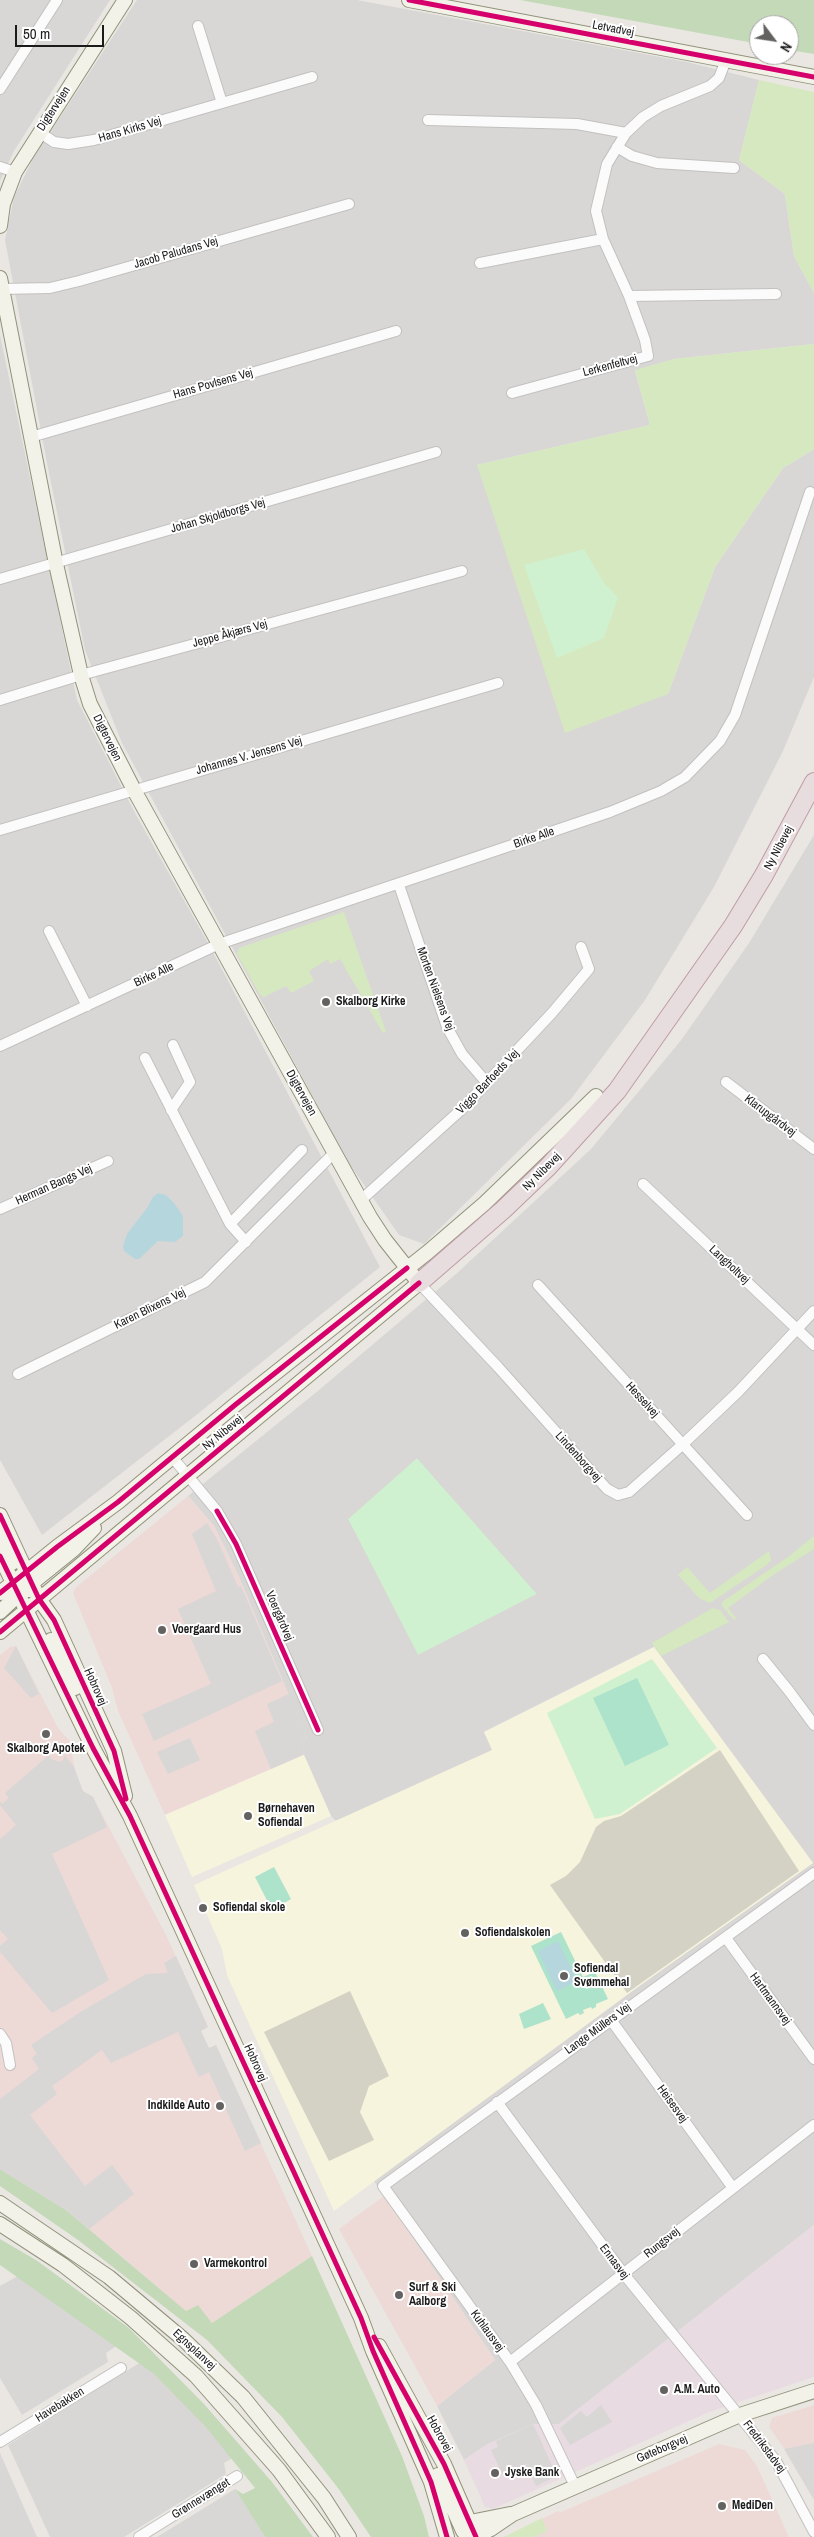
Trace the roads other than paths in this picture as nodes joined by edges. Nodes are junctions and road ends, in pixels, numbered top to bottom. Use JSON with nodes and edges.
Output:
{"nodes":[{"id":1,"x":57,"y":0,"type":"edge"},
{"id":2,"x":124,"y":0,"type":"edge"},
{"id":3,"x":409,"y":0,"type":"edge"},
{"id":4,"x":198,"y":26,"type":"dead end"},
{"id":5,"x":726,"y":60,"type":"junction"},
{"id":6,"x":312,"y":77,"type":"dead end"},
{"id":7,"x":814,"y":77,"type":"edge"},
{"id":8,"x":0,"y":89,"type":"edge"},
{"id":9,"x":222,"y":103,"type":"junction"},
{"id":10,"x":428,"y":120,"type":"dead end"},
{"id":11,"x":39,"y":132,"type":"junction"},
{"id":12,"x":626,"y":133,"type":"junction"},
{"id":13,"x":617,"y":147,"type":"junction"},
{"id":14,"x":0,"y":167,"type":"edge"},
{"id":15,"x":734,"y":168,"type":"dead end"},
{"id":16,"x":15,"y":172,"type":"junction"},
{"id":17,"x":349,"y":204,"type":"dead end"},
{"id":18,"x":0,"y":226,"type":"edge"},
{"id":19,"x":603,"y":239,"type":"junction"},
{"id":20,"x":480,"y":263,"type":"dead end"},
{"id":21,"x":1,"y":283,"type":"edge"},
{"id":22,"x":776,"y":294,"type":"dead end"},
{"id":23,"x":630,"y":296,"type":"junction"},
{"id":24,"x":3,"y":321,"type":"edge"},
{"id":25,"x":396,"y":331,"type":"dead end"},
{"id":26,"x":512,"y":394,"type":"dead end"},
{"id":27,"x":31,"y":437,"type":"junction"},
{"id":28,"x":436,"y":452,"type":"dead end"},
{"id":29,"x":810,"y":492,"type":"dead end"},
{"id":30,"x":56,"y":564,"type":"junction"},
{"id":31,"x":462,"y":571,"type":"dead end"},
{"id":32,"x":0,"y":579,"type":"edge"},
{"id":33,"x":81,"y":676,"type":"junction"},
{"id":34,"x":498,"y":683,"type":"dead end"},
{"id":35,"x":0,"y":700,"type":"edge"},
{"id":36,"x":814,"y":782,"type":"edge"},
{"id":37,"x":134,"y":790,"type":"junction"},
{"id":38,"x":0,"y":830,"type":"edge"},
{"id":39,"x":399,"y":885,"type":"junction"},
{"id":40,"x":49,"y":931,"type":"dead end"},
{"id":41,"x":219,"y":944,"type":"junction"},
{"id":42,"x":581,"y":947,"type":"dead end"},
{"id":43,"x":87,"y":1006,"type":"junction"},
{"id":44,"x":656,"y":1035,"type":"junction"},
{"id":45,"x":173,"y":1045,"type":"dead end"},
{"id":46,"x":0,"y":1046,"type":"edge"},
{"id":47,"x":145,"y":1058,"type":"dead end"},
{"id":48,"x":726,"y":1082,"type":"dead end"},
{"id":49,"x":488,"y":1083,"type":"junction"},
{"id":50,"x":596,"y":1096,"type":"joint"},
{"id":51,"x":171,"y":1110,"type":"junction"},
{"id":52,"x":814,"y":1149,"type":"edge"},
{"id":53,"x":302,"y":1150,"type":"dead end"},
{"id":54,"x":334,"y":1154,"type":"junction"},
{"id":55,"x":108,"y":1161,"type":"dead end"},
{"id":56,"x":643,"y":1184,"type":"dead end"},
{"id":57,"x":361,"y":1200,"type":"junction"},
{"id":58,"x":0,"y":1209,"type":"edge"},
{"id":59,"x":230,"y":1224,"type":"junction"},
{"id":60,"x":246,"y":1242,"type":"junction"},
{"id":61,"x":407,"y":1268,"type":"junction"},
{"id":62,"x":419,"y":1282,"type":"junction"},
{"id":63,"x":538,"y":1285,"type":"dead end"},
{"id":64,"x":814,"y":1311,"type":"edge"},
{"id":65,"x":798,"y":1330,"type":"junction"},
{"id":66,"x":814,"y":1345,"type":"edge"},
{"id":67,"x":18,"y":1374,"type":"dead end"},
{"id":68,"x":682,"y":1445,"type":"junction"},
{"id":69,"x":173,"y":1458,"type":"junction"},
{"id":70,"x":187,"y":1475,"type":"junction"},
{"id":71,"x":0,"y":1515,"type":"edge"},
{"id":72,"x":747,"y":1515,"type":"dead end"},
{"id":73,"x":0,"y":1538,"type":"edge"},
{"id":74,"x":0,"y":1556,"type":"edge"},
{"id":75,"x":25,"y":1590,"type":"junction"},
{"id":76,"x":0,"y":1593,"type":"edge"},
{"id":77,"x":0,"y":1612,"type":"edge"},
{"id":78,"x":0,"y":1632,"type":"edge"},
{"id":79,"x":762,"y":1660,"type":"dead end"},
{"id":80,"x":814,"y":1725,"type":"edge"},
{"id":81,"x":318,"y":1730,"type":"dead end"},
{"id":82,"x":130,"y":1816,"type":"junction"},
{"id":83,"x":814,"y":1874,"type":"edge"},
{"id":84,"x":726,"y":1938,"type":"junction"},
{"id":85,"x":611,"y":2020,"type":"junction"},
{"id":86,"x":0,"y":2034,"type":"edge"},
{"id":87,"x":814,"y":2059,"type":"edge"},
{"id":88,"x":10,"y":2065,"type":"dead end"},
{"id":89,"x":497,"y":2102,"type":"junction"},
{"id":90,"x":814,"y":2125,"type":"edge"},
{"id":91,"x":383,"y":2186,"type":"joint"},
{"id":92,"x":733,"y":2188,"type":"junction"},
{"id":93,"x":0,"y":2203,"type":"edge"},
{"id":94,"x":0,"y":2224,"type":"edge"},
{"id":95,"x":623,"y":2274,"type":"junction"},
{"id":96,"x":361,"y":2318,"type":"junction"},
{"id":97,"x":373,"y":2351,"type":"junction"},
{"id":98,"x":510,"y":2362,"type":"junction"},
{"id":99,"x":121,"y":2368,"type":"dead end"},
{"id":100,"x":814,"y":2391,"type":"edge"},
{"id":101,"x":740,"y":2415,"type":"junction"},
{"id":102,"x":0,"y":2442,"type":"edge"},
{"id":103,"x":237,"y":2476,"type":"dead end"},
{"id":104,"x":575,"y":2486,"type":"junction"},
{"id":105,"x":513,"y":2514,"type":"junction"},
{"id":106,"x":466,"y":2524,"type":"junction"},
{"id":107,"x":814,"y":2532,"type":"edge"},
{"id":108,"x":476,"y":2536,"type":"edge"},
{"id":109,"x":139,"y":2537,"type":"edge"},
{"id":110,"x":328,"y":2537,"type":"edge"},
{"id":111,"x":350,"y":2537,"type":"edge"},
{"id":112,"x":448,"y":2537,"type":"edge"}],
"edges":[{"from":1,"to":8,"type":"street"},
{"from":2,"to":11,"type":"main road","name":"Digtervejen"},
{"from":3,"to":5,"type":"main road","name":"Letvadvej"},
{"from":4,"to":9,"type":"street"},
{"from":5,"to":7,"type":"main road","name":"Letvadvej"},
{"from":5,"to":12,"type":"street","name":"Lerkenfeltvej"},
{"from":6,"to":9,"type":"street","name":"Hans Kirks Vej"},
{"from":9,"to":11,"type":"street","name":"Hans Kirks Vej"},
{"from":10,"to":12,"type":"street"},
{"from":11,"to":16,"type":"main road","name":"Digtervejen"},
{"from":12,"to":13,"type":"street","name":"Lerkenfeltvej"},
{"from":13,"to":15,"type":"street"},
{"from":13,"to":19,"type":"street","name":"Lerkenfeltvej"},
{"from":14,"to":16,"type":"street"},
{"from":16,"to":18,"type":"main road","name":"Digtervejen"},
{"from":17,"to":21,"type":"street","name":"Jacob Paludans Vej"},
{"from":19,"to":20,"type":"street"},
{"from":19,"to":23,"type":"street","name":"Lerkenfeltvej"},
{"from":21,"to":24,"type":"main road","name":"Digtervejen"},
{"from":22,"to":23,"type":"street"},
{"from":23,"to":26,"type":"street","name":"Lerkenfeltvej"},
{"from":24,"to":27,"type":"main road","name":"Digtervejen"},
{"from":25,"to":27,"type":"street","name":"Hans Povlsens Vej"},
{"from":27,"to":30,"type":"main road","name":"Digtervejen"},
{"from":28,"to":30,"type":"street","name":"Johan Skjoldborgs Vej"},
{"from":29,"to":39,"type":"street","name":"Birke Alle"},
{"from":30,"to":32,"type":"street","name":"Johan Skjoldborgs Vej"},
{"from":30,"to":33,"type":"main road","name":"Digtervejen"},
{"from":31,"to":33,"type":"street","name":"Jeppe Åkjærs Vej"},
{"from":33,"to":35,"type":"street","name":"Jeppe Åkjærs Vej"},
{"from":33,"to":37,"type":"main road","name":"Digtervejen"},
{"from":34,"to":37,"type":"street","name":"Johannes V. Jensens Vej"},
{"from":36,"to":44,"type":"highway","name":"Ny Nibevej"},
{"from":37,"to":38,"type":"street","name":"Johannes V. Jensens Vej"},
{"from":37,"to":41,"type":"main road","name":"Digtervejen"},
{"from":39,"to":41,"type":"street","name":"Birke Alle"},
{"from":39,"to":49,"type":"street","name":"Morten Nielsens Vej"},
{"from":40,"to":43,"type":"street"},
{"from":41,"to":43,"type":"street","name":"Birke Alle"},
{"from":41,"to":54,"type":"main road","name":"Digtervejen"},
{"from":42,"to":49,"type":"street","name":"Viggo Barfoeds Vej"},
{"from":43,"to":46,"type":"street","name":"Birke Alle"},
{"from":44,"to":50,"type":"highway","name":"Ny Nibevej"},
{"from":44,"to":62,"type":"highway","name":"Ny Nibevej"},
{"from":45,"to":51,"type":"street"},
{"from":47,"to":51,"type":"street"},
{"from":48,"to":52,"type":"street","name":"Klarupgårdvej"},
{"from":49,"to":57,"type":"street","name":"Viggo Barfoeds Vej"},
{"from":50,"to":61,"type":"main road","name":"Ny Nibevej"},
{"from":51,"to":59,"type":"street"},
{"from":53,"to":59,"type":"street"},
{"from":54,"to":57,"type":"main road","name":"Digtervejen"},
{"from":54,"to":60,"type":"street","name":"Karen Blixens Vej"},
{"from":55,"to":58,"type":"street","name":"Herman Bangs Vej"},
{"from":56,"to":65,"type":"street","name":"Langholtvej"},
{"from":57,"to":61,"type":"main road","name":"Digtervejen"},
{"from":59,"to":60,"type":"street"},
{"from":60,"to":67,"type":"street","name":"Karen Blixens Vej"},
{"from":61,"to":62,"type":"main road","name":"Digtervejen"},
{"from":61,"to":69,"type":"main road","name":"Ny Nibevej"},
{"from":62,"to":68,"type":"street","name":"Lindenborgvej"},
{"from":62,"to":70,"type":"main road","name":"Ny Nibevej"},
{"from":63,"to":68,"type":"street","name":"Hesselvej"},
{"from":64,"to":65,"type":"street","name":"Lindenborgvej"},
{"from":65,"to":66,"type":"street","name":"Langholtvej"},
{"from":65,"to":68,"type":"street","name":"Lindenborgvej"},
{"from":68,"to":72,"type":"street","name":"Hesselvej"},
{"from":69,"to":70,"type":"street","name":"Voergårdvej"},
{"from":69,"to":75,"type":"main road","name":"Ny Nibevej"},
{"from":70,"to":75,"type":"main road","name":"Ny Nibevej"},
{"from":70,"to":81,"type":"street","name":"Voergårdvej"},
{"from":71,"to":75,"type":"main road","name":"Hobrovej"},
{"from":73,"to":75,"type":"main road"},
{"from":74,"to":75,"type":"main road","name":"Hobrovej"},
{"from":75,"to":76,"type":"main road"},
{"from":75,"to":77,"type":"main road"},
{"from":75,"to":78,"type":"main road"},
{"from":75,"to":82,"type":"main road","name":"Hobrovej"},
{"from":75,"to":82,"type":"main road","name":"Hobrovej"},
{"from":79,"to":80,"type":"street"},
{"from":82,"to":96,"type":"main road","name":"Hobrovej"},
{"from":83,"to":84,"type":"street","name":"Lange Müllers Vej"},
{"from":84,"to":85,"type":"street","name":"Lange Müllers Vej"},
{"from":84,"to":87,"type":"street","name":"Hartmannsvej"},
{"from":85,"to":89,"type":"street","name":"Lange Müllers Vej"},
{"from":85,"to":92,"type":"street","name":"Heisesvej"},
{"from":86,"to":88,"type":"street"},
{"from":89,"to":91,"type":"street","name":"Lange Müllers Vej"},
{"from":89,"to":95,"type":"street","name":"Ennasvej"},
{"from":90,"to":92,"type":"street","name":"Rungsvej"},
{"from":91,"to":98,"type":"street","name":"Kuhlausvej"},
{"from":92,"to":95,"type":"street","name":"Rungsvej"},
{"from":93,"to":111,"type":"main road","name":"Egnsplanvej"},
{"from":94,"to":110,"type":"main road","name":"Egnsplanvej"},
{"from":95,"to":98,"type":"street","name":"Rungsvej"},
{"from":95,"to":101,"type":"street","name":"Ennasvej"},
{"from":96,"to":97,"type":"main road","name":"Hobrovej"},
{"from":96,"to":106,"type":"main road","name":"Hobrovej"},
{"from":97,"to":106,"type":"main road"},
{"from":97,"to":112,"type":"main road","name":"Hobrovej"},
{"from":98,"to":104,"type":"street","name":"Kuhlausvej"},
{"from":99,"to":102,"type":"street","name":"Havebakken"},
{"from":100,"to":101,"type":"main road","name":"Gøteborgvej"},
{"from":101,"to":104,"type":"main road","name":"Gøteborgvej"},
{"from":101,"to":107,"type":"street","name":"Fredrikstadvej"},
{"from":103,"to":109,"type":"street","name":"Grønnevænget"},
{"from":104,"to":105,"type":"main road","name":"Gøteborgvej"},
{"from":105,"to":106,"type":"main road","name":"Gøteborgvej"},
{"from":105,"to":108,"type":"main road","name":"Gøteborgvej"},
{"from":106,"to":108,"type":"main road"},
{"from":106,"to":112,"type":"street"}]}
